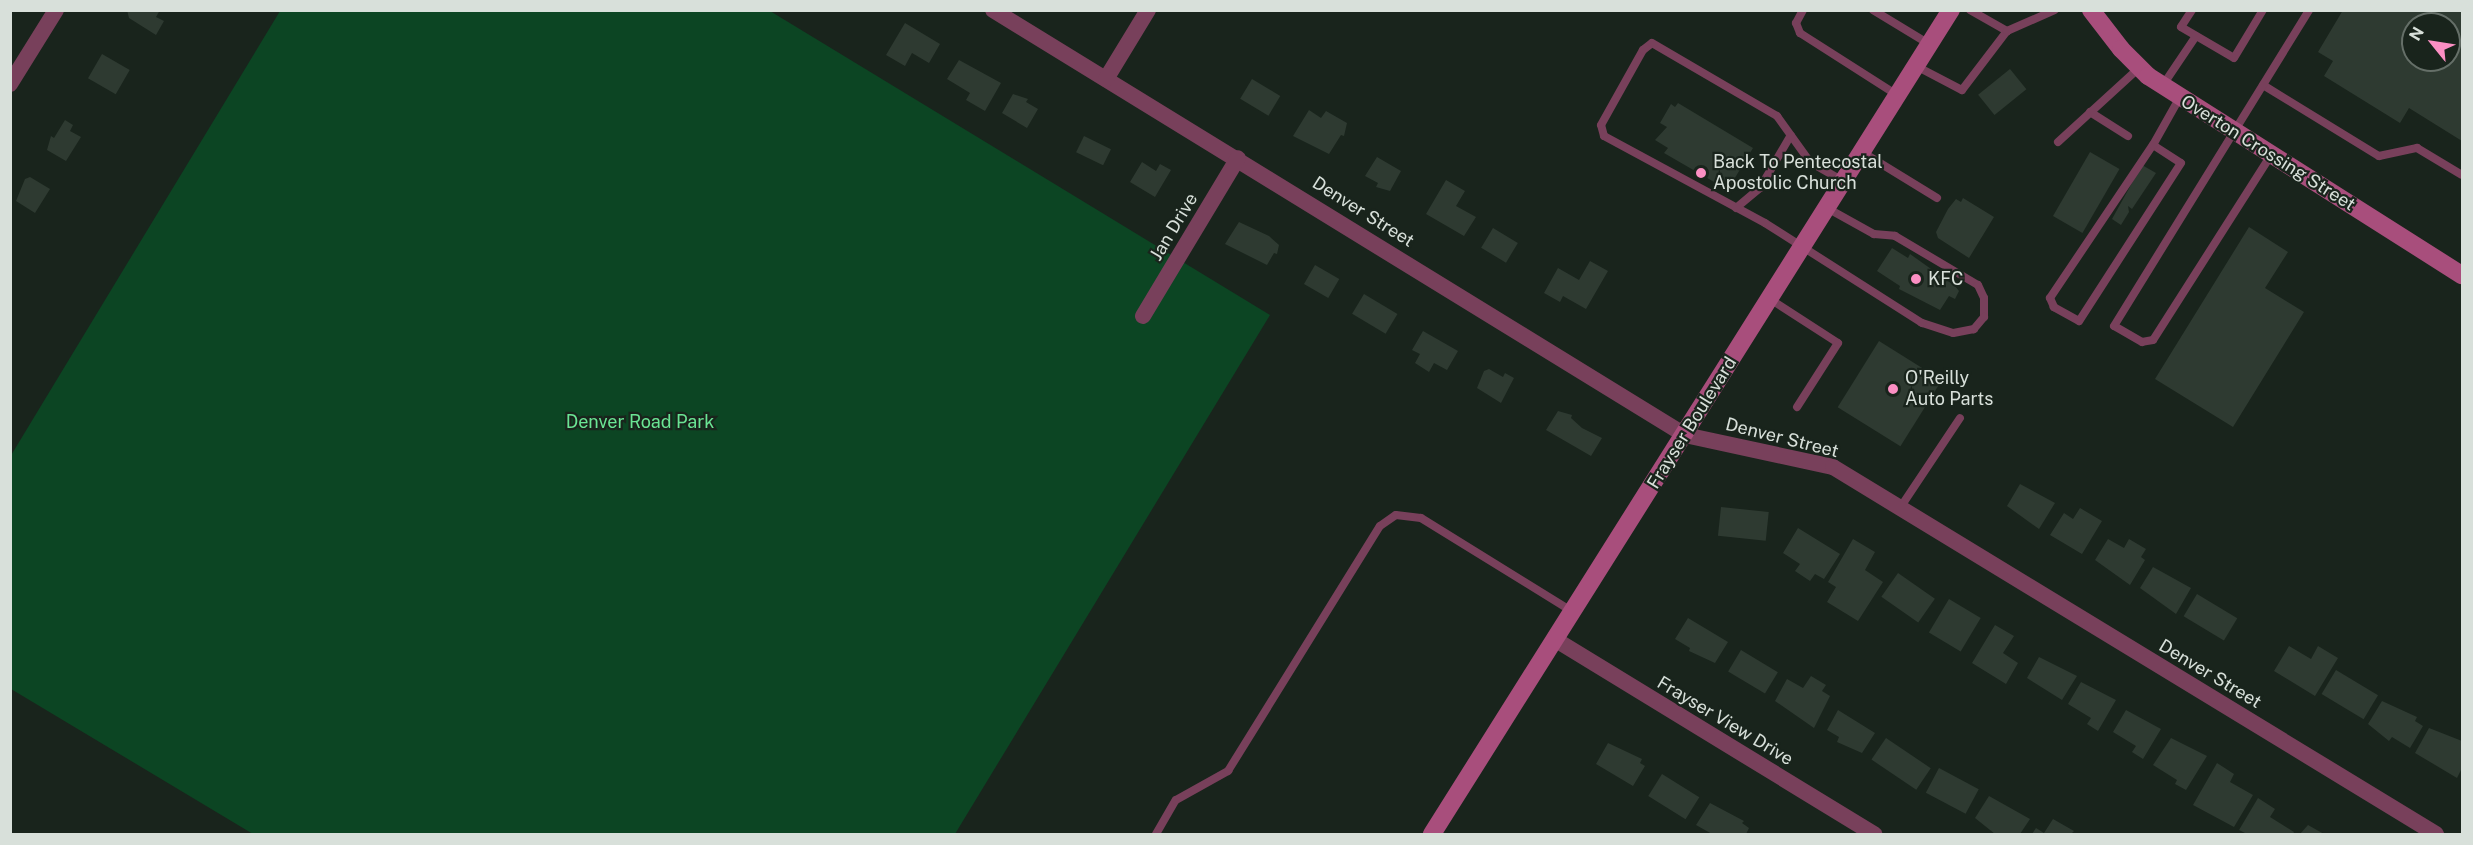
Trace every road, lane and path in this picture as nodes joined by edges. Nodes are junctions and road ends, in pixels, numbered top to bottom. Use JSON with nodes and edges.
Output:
{"nodes":[{"id":1,"x":56,"y":10,"type":"edge"},
{"id":2,"x":993,"y":10,"type":"edge"},
{"id":3,"x":1148,"y":10,"type":"edge"},
{"id":4,"x":1803,"y":10,"type":"edge"},
{"id":5,"x":1873,"y":10,"type":"edge"},
{"id":6,"x":1951,"y":10,"type":"edge"},
{"id":7,"x":1970,"y":10,"type":"edge"},
{"id":8,"x":2055,"y":10,"type":"edge"},
{"id":9,"x":2091,"y":10,"type":"edge"},
{"id":10,"x":2192,"y":10,"type":"edge"},
{"id":11,"x":2263,"y":10,"type":"edge"},
{"id":12,"x":2309,"y":10,"type":"edge"},
{"id":13,"x":2007,"y":31,"type":"junction"},
{"id":14,"x":2196,"y":36,"type":"junction"},
{"id":15,"x":1929,"y":44,"type":"junction"},
{"id":16,"x":1916,"y":66,"type":"junction"},
{"id":17,"x":2139,"y":68,"type":"junction"},
{"id":18,"x":1107,"y":79,"type":"junction"},
{"id":19,"x":10,"y":84,"type":"edge"},
{"id":20,"x":2263,"y":85,"type":"junction"},
{"id":21,"x":2163,"y":86,"type":"junction"},
{"id":22,"x":1897,"y":95,"type":"junction"},
{"id":23,"x":2180,"y":97,"type":"junction"},
{"id":24,"x":2090,"y":112,"type":"junction"},
{"id":25,"x":2233,"y":131,"type":"junction"},
{"id":26,"x":1791,"y":135,"type":"junction"},
{"id":27,"x":2128,"y":136,"type":"dead end"},
{"id":28,"x":2058,"y":142,"type":"dead end"},
{"id":29,"x":2153,"y":145,"type":"junction"},
{"id":30,"x":1862,"y":152,"type":"junction"},
{"id":31,"x":2271,"y":155,"type":"junction"},
{"id":32,"x":1238,"y":158,"type":"junction"},
{"id":33,"x":2463,"y":175,"type":"edge"},
{"id":34,"x":1844,"y":182,"type":"junction"},
{"id":35,"x":1937,"y":198,"type":"dead end"},
{"id":36,"x":1736,"y":208,"type":"junction"},
{"id":37,"x":1827,"y":208,"type":"junction"},
{"id":38,"x":1801,"y":250,"type":"junction"},
{"id":39,"x":2463,"y":275,"type":"edge"},
{"id":40,"x":1770,"y":299,"type":"junction"},
{"id":41,"x":1143,"y":316,"type":"dead end"},
{"id":42,"x":1797,"y":407,"type":"dead end"},
{"id":43,"x":1960,"y":418,"type":"dead end"},
{"id":44,"x":1685,"y":435,"type":"junction"},
{"id":45,"x":1900,"y":508,"type":"junction"},
{"id":46,"x":1573,"y":613,"type":"junction"},
{"id":47,"x":1556,"y":640,"type":"junction"},
{"id":48,"x":1156,"y":834,"type":"edge"},
{"id":49,"x":1432,"y":834,"type":"edge"},
{"id":50,"x":1874,"y":834,"type":"edge"},
{"id":51,"x":2436,"y":834,"type":"edge"}],
"edges":[{"from":1,"to":19,"type":"street"},
{"from":2,"to":18,"type":"street","name":"Denver Street"},
{"from":3,"to":18,"type":"street"},
{"from":4,"to":22,"type":"lane"},
{"from":5,"to":15,"type":"lane"},
{"from":6,"to":15,"type":"main road","name":"Frayser Boulevard"},
{"from":7,"to":13,"type":"lane"},
{"from":8,"to":13,"type":"lane"},
{"from":9,"to":17,"type":"main road","name":"Overton Crossing Street"},
{"from":10,"to":14,"type":"lane"},
{"from":11,"to":14,"type":"lane"},
{"from":12,"to":20,"type":"lane"},
{"from":13,"to":16,"type":"lane"},
{"from":14,"to":21,"type":"lane"},
{"from":15,"to":16,"type":"main road","name":"Frayser Boulevard"},
{"from":16,"to":22,"type":"main road","name":"Frayser Boulevard"},
{"from":17,"to":21,"type":"main road","name":"Overton Crossing Street"},
{"from":17,"to":24,"type":"lane"},
{"from":18,"to":32,"type":"street","name":"Denver Street"},
{"from":20,"to":25,"type":"lane"},
{"from":20,"to":33,"type":"lane"},
{"from":21,"to":23,"type":"main road","name":"Overton Crossing Street"},
{"from":22,"to":30,"type":"main road","name":"Frayser Boulevard"},
{"from":23,"to":25,"type":"main road","name":"Overton Crossing Street"},
{"from":23,"to":29,"type":"lane"},
{"from":24,"to":27,"type":"lane"},
{"from":24,"to":28,"type":"lane"},
{"from":25,"to":31,"type":"main road","name":"Overton Crossing Street"},
{"from":25,"to":31,"type":"lane"},
{"from":26,"to":34,"type":"lane"},
{"from":26,"to":36,"type":"lane"},
{"from":26,"to":36,"type":"lane"},
{"from":29,"to":29,"type":"lane"},
{"from":30,"to":34,"type":"main road","name":"Frayser Boulevard"},
{"from":30,"to":35,"type":"lane"},
{"from":31,"to":39,"type":"main road","name":"Overton Crossing Street"},
{"from":32,"to":41,"type":"street","name":"Jan Drive"},
{"from":32,"to":44,"type":"street","name":"Denver Street"},
{"from":34,"to":37,"type":"main road","name":"Frayser Boulevard"},
{"from":36,"to":38,"type":"lane"},
{"from":37,"to":38,"type":"main road","name":"Frayser Boulevard"},
{"from":37,"to":38,"type":"lane"},
{"from":38,"to":40,"type":"main road","name":"Frayser Boulevard"},
{"from":40,"to":42,"type":"lane"},
{"from":40,"to":44,"type":"main road","name":"Frayser Boulevard"},
{"from":43,"to":45,"type":"lane"},
{"from":44,"to":45,"type":"street","name":"Denver Street"},
{"from":44,"to":46,"type":"main road","name":"Frayser Boulevard"},
{"from":45,"to":51,"type":"street","name":"Denver Street"},
{"from":46,"to":47,"type":"main road","name":"Frayser Boulevard"},
{"from":46,"to":48,"type":"lane"},
{"from":47,"to":49,"type":"main road","name":"Frayser Boulevard"},
{"from":47,"to":50,"type":"street","name":"Frayser View Drive"}]}
